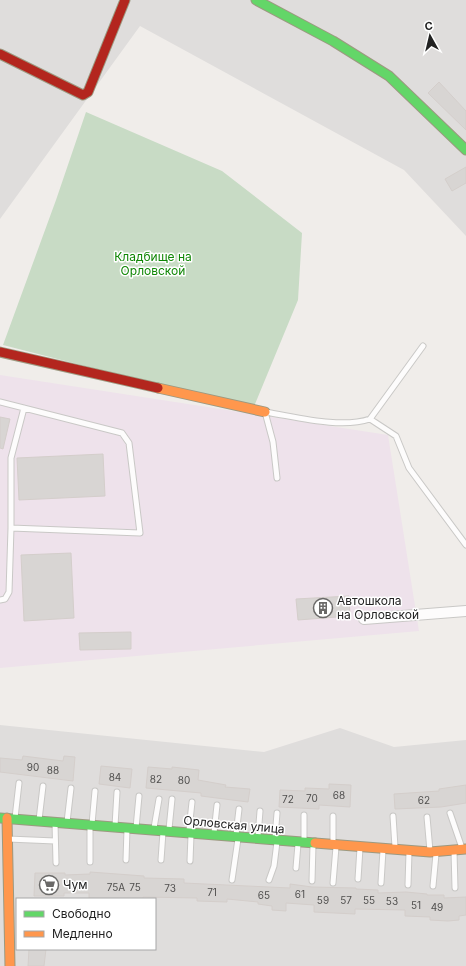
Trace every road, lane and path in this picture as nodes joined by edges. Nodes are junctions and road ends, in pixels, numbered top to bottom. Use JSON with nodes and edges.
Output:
{"nodes":[{"id":1,"x":125,"y":0,"type":"edge"},
{"id":2,"x":256,"y":0,"type":"edge"},
{"id":3,"x":0,"y":54,"type":"edge"},
{"id":4,"x":466,"y":150,"type":"edge"},
{"id":5,"x":424,"y":346,"type":"dead end"},
{"id":6,"x":0,"y":352,"type":"edge"},
{"id":7,"x":0,"y":402,"type":"edge"},
{"id":8,"x":24,"y":408,"type":"junction"},
{"id":9,"x":265,"y":412,"type":"junction"},
{"id":10,"x":370,"y":419,"type":"junction"},
{"id":11,"x":277,"y":478,"type":"dead end"},
{"id":12,"x":11,"y":528,"type":"junction"},
{"id":13,"x":466,"y":545,"type":"edge"},
{"id":14,"x":0,"y":600,"type":"edge"},
{"id":15,"x":466,"y":611,"type":"edge"},
{"id":16,"x":364,"y":619,"type":"dead end"},
{"id":17,"x":19,"y":783,"type":"dead end"},
{"id":18,"x":43,"y":786,"type":"dead end"},
{"id":19,"x":71,"y":788,"type":"dead end"},
{"id":20,"x":96,"y":791,"type":"dead end"},
{"id":21,"x":117,"y":792,"type":"dead end"},
{"id":22,"x":139,"y":796,"type":"dead end"},
{"id":23,"x":159,"y":799,"type":"dead end"},
{"id":24,"x":172,"y":799,"type":"dead end"},
{"id":25,"x":192,"y":802,"type":"dead end"},
{"id":26,"x":217,"y":805,"type":"dead end"},
{"id":27,"x":239,"y":809,"type":"dead end"},
{"id":28,"x":260,"y":811,"type":"dead end"},
{"id":29,"x":277,"y":813,"type":"dead end"},
{"id":30,"x":450,"y":813,"type":"dead end"},
{"id":31,"x":304,"y":815,"type":"dead end"},
{"id":32,"x":333,"y":816,"type":"dead end"},
{"id":33,"x":393,"y":816,"type":"dead end"},
{"id":34,"x":427,"y":817,"type":"dead end"},
{"id":35,"x":7,"y":818,"type":"edge"},
{"id":36,"x":39,"y":821,"type":"junction"},
{"id":37,"x":55,"y":822,"type":"junction"},
{"id":38,"x":67,"y":823,"type":"junction"},
{"id":39,"x":91,"y":825,"type":"junction"},
{"id":40,"x":115,"y":827,"type":"junction"},
{"id":41,"x":127,"y":828,"type":"junction"},
{"id":42,"x":136,"y":829,"type":"junction"},
{"id":43,"x":153,"y":831,"type":"junction"},
{"id":44,"x":166,"y":832,"type":"junction"},
{"id":45,"x":190,"y":834,"type":"junction"},
{"id":46,"x":213,"y":836,"type":"junction"},
{"id":47,"x":237,"y":838,"type":"junction"},
{"id":48,"x":7,"y":839,"type":"junction"},
{"id":49,"x":258,"y":839,"type":"junction"},
{"id":50,"x":55,"y":840,"type":"junction"},
{"id":51,"x":276,"y":841,"type":"junction"},
{"id":52,"x":301,"y":843,"type":"junction"},
{"id":53,"x":313,"y":844,"type":"junction"},
{"id":54,"x":334,"y":846,"type":"junction"},
{"id":55,"x":360,"y":847,"type":"junction"},
{"id":56,"x":383,"y":849,"type":"junction"},
{"id":57,"x":461,"y":849,"type":"edge"},
{"id":58,"x":395,"y":850,"type":"junction"},
{"id":59,"x":409,"y":851,"type":"junction"},
{"id":60,"x":433,"y":852,"type":"junction"},
{"id":61,"x":126,"y":860,"type":"dead end"},
{"id":62,"x":161,"y":860,"type":"dead end"},
{"id":63,"x":190,"y":861,"type":"dead end"},
{"id":64,"x":90,"y":862,"type":"dead end"},
{"id":65,"x":56,"y":863,"type":"dead end"},
{"id":66,"x":296,"y":868,"type":"dead end"},
{"id":67,"x":358,"y":879,"type":"dead end"},
{"id":68,"x":232,"y":880,"type":"dead end"},
{"id":69,"x":269,"y":880,"type":"dead end"},
{"id":70,"x":312,"y":881,"type":"dead end"},
{"id":71,"x":333,"y":883,"type":"dead end"},
{"id":72,"x":382,"y":883,"type":"dead end"},
{"id":73,"x":408,"y":886,"type":"dead end"},
{"id":74,"x":433,"y":886,"type":"dead end"},
{"id":75,"x":455,"y":888,"type":"dead end"},
{"id":76,"x":10,"y":966,"type":"edge"}],
"edges":[{"from":1,"to":3,"type":"street"},
{"from":2,"to":4,"type":"street"},
{"from":5,"to":10,"type":"lane"},
{"from":6,"to":9,"type":"street"},
{"from":7,"to":8,"type":"lane"},
{"from":8,"to":12,"type":"lane"},
{"from":8,"to":12,"type":"lane"},
{"from":9,"to":10,"type":"lane"},
{"from":9,"to":11,"type":"lane"},
{"from":10,"to":13,"type":"lane"},
{"from":12,"to":14,"type":"lane"},
{"from":15,"to":16,"type":"street"},
{"from":17,"to":35,"type":"lane"},
{"from":18,"to":36,"type":"lane"},
{"from":19,"to":38,"type":"lane"},
{"from":20,"to":39,"type":"lane"},
{"from":21,"to":40,"type":"lane"},
{"from":22,"to":42,"type":"lane"},
{"from":23,"to":43,"type":"lane"},
{"from":24,"to":44,"type":"lane"},
{"from":25,"to":45,"type":"lane"},
{"from":26,"to":46,"type":"lane"},
{"from":27,"to":47,"type":"lane"},
{"from":28,"to":49,"type":"lane"},
{"from":29,"to":51,"type":"lane"},
{"from":30,"to":57,"type":"lane"},
{"from":31,"to":52,"type":"lane"},
{"from":32,"to":54,"type":"lane"},
{"from":33,"to":58,"type":"lane"},
{"from":34,"to":60,"type":"lane"},
{"from":35,"to":36,"type":"street","name":"Орловская улица"},
{"from":35,"to":48,"type":"street"},
{"from":36,"to":37,"type":"street","name":"Орловская улица"},
{"from":37,"to":38,"type":"street","name":"Орловская улица"},
{"from":37,"to":50,"type":"lane"},
{"from":38,"to":39,"type":"street","name":"Орловская улица"},
{"from":39,"to":40,"type":"street","name":"Орловская улица"},
{"from":39,"to":64,"type":"lane"},
{"from":40,"to":41,"type":"street","name":"Орловская улица"},
{"from":41,"to":42,"type":"street","name":"Орловская улица"},
{"from":41,"to":61,"type":"lane"},
{"from":42,"to":43,"type":"street","name":"Орловская улица"},
{"from":43,"to":44,"type":"street","name":"Орловская улица"},
{"from":44,"to":45,"type":"street","name":"Орловская улица"},
{"from":44,"to":62,"type":"lane"},
{"from":45,"to":46,"type":"street","name":"Орловская улица"},
{"from":45,"to":63,"type":"lane"},
{"from":46,"to":47,"type":"street","name":"Орловская улица"},
{"from":47,"to":49,"type":"street","name":"Орловская улица"},
{"from":47,"to":68,"type":"lane"},
{"from":48,"to":50,"type":"lane"},
{"from":48,"to":76,"type":"street"},
{"from":49,"to":51,"type":"street","name":"Орловская улица"},
{"from":50,"to":65,"type":"lane"},
{"from":51,"to":52,"type":"street","name":"Орловская улица"},
{"from":51,"to":69,"type":"lane"},
{"from":52,"to":53,"type":"street","name":"Орловская улица"},
{"from":52,"to":66,"type":"lane"},
{"from":53,"to":54,"type":"street","name":"Орловская улица"},
{"from":53,"to":70,"type":"lane"},
{"from":54,"to":55,"type":"street","name":"Орловская улица"},
{"from":54,"to":71,"type":"lane"},
{"from":55,"to":56,"type":"street","name":"Орловская улица"},
{"from":55,"to":67,"type":"lane"},
{"from":56,"to":58,"type":"street","name":"Орловская улица"},
{"from":56,"to":72,"type":"lane"},
{"from":57,"to":60,"type":"street","name":"Орловская улица"},
{"from":57,"to":75,"type":"lane"},
{"from":58,"to":59,"type":"street","name":"Орловская улица"},
{"from":59,"to":60,"type":"street","name":"Орловская улица"},
{"from":59,"to":73,"type":"lane"},
{"from":60,"to":74,"type":"lane"}]}
